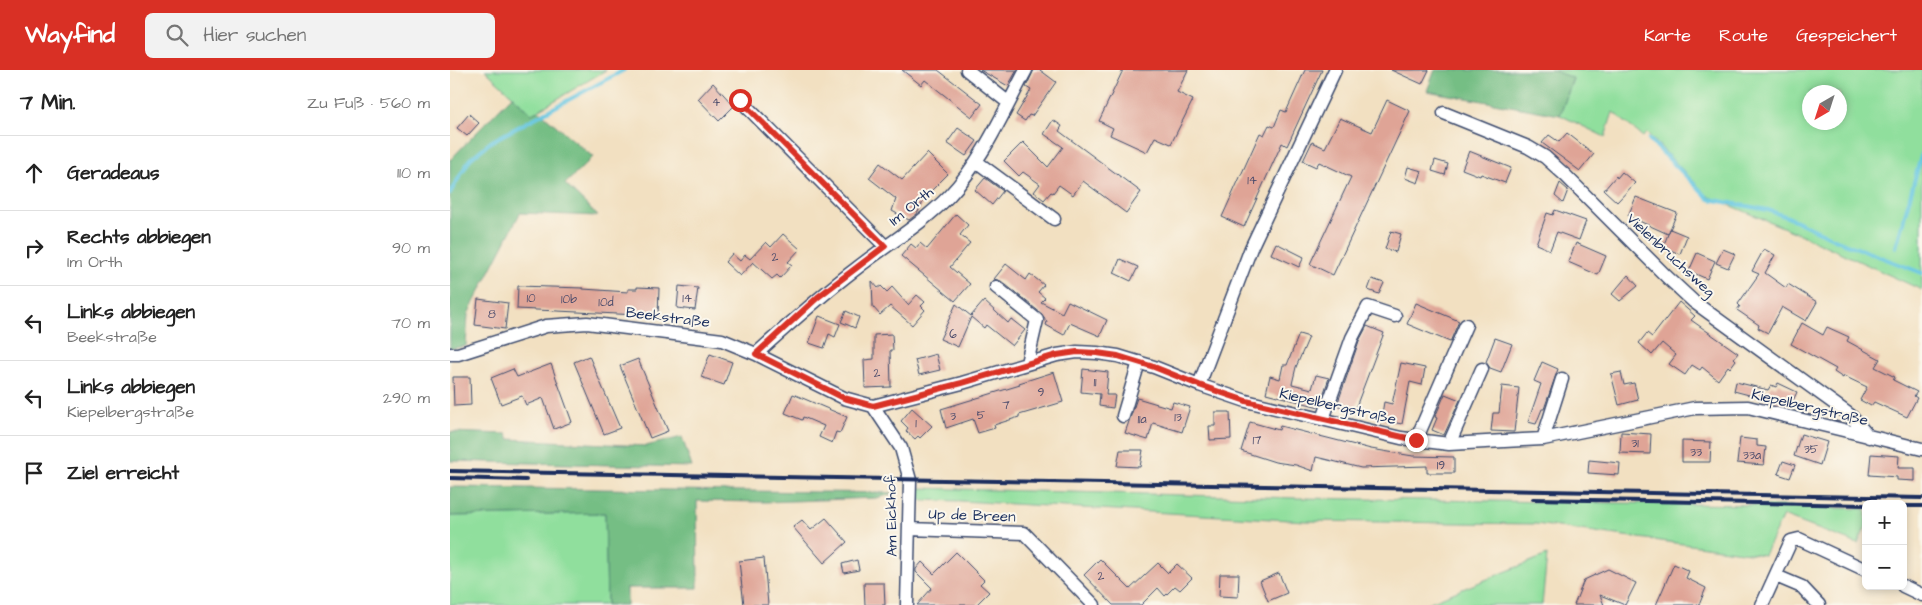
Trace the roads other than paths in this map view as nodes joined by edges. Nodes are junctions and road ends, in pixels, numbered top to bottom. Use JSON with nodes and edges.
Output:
{"nodes":[{"id":1,"x":967,"y":70,"type":"edge"},
{"id":2,"x":1026,"y":70,"type":"edge"},
{"id":3,"x":1335,"y":70,"type":"edge"},
{"id":4,"x":740,"y":100,"type":"dead end"},
{"id":5,"x":1008,"y":103,"type":"junction"},
{"id":6,"x":1444,"y":113,"type":"dead end"},
{"id":7,"x":977,"y":162,"type":"junction"},
{"id":8,"x":1054,"y":219,"type":"dead end"},
{"id":9,"x":885,"y":246,"type":"junction"},
{"id":10,"x":996,"y":287,"type":"dead end"},
{"id":11,"x":1395,"y":316,"type":"dead end"},
{"id":12,"x":1466,"y":325,"type":"dead end"},
{"id":13,"x":450,"y":354,"type":"edge"},
{"id":14,"x":756,"y":354,"type":"junction"},
{"id":15,"x":1139,"y":362,"type":"junction"},
{"id":16,"x":1027,"y":363,"type":"junction"},
{"id":17,"x":1482,"y":369,"type":"dead end"},
{"id":18,"x":1562,"y":378,"type":"dead end"},
{"id":19,"x":1199,"y":385,"type":"junction"},
{"id":20,"x":873,"y":406,"type":"junction"},
{"id":21,"x":1123,"y":416,"type":"dead end"},
{"id":22,"x":1323,"y":419,"type":"junction"},
{"id":23,"x":1869,"y":437,"type":"junction"},
{"id":24,"x":1416,"y":440,"type":"junction"},
{"id":25,"x":1543,"y":440,"type":"junction"},
{"id":26,"x":1449,"y":444,"type":"junction"},
{"id":27,"x":1922,"y":449,"type":"edge"},
{"id":28,"x":909,"y":529,"type":"junction"},
{"id":29,"x":1862,"y":568,"type":"edge"},
{"id":30,"x":1776,"y":576,"type":"junction"},
{"id":31,"x":1907,"y":588,"type":"edge"},
{"id":32,"x":1922,"y":595,"type":"edge"},
{"id":33,"x":907,"y":605,"type":"edge"},
{"id":34,"x":1094,"y":605,"type":"edge"},
{"id":35,"x":1762,"y":605,"type":"edge"},
{"id":36,"x":1818,"y":605,"type":"edge"}],
"edges":[{"from":1,"to":5,"type":"street"},
{"from":2,"to":5,"type":"street","name":"Im Orth"},
{"from":3,"to":19,"type":"street"},
{"from":4,"to":9,"type":"street"},
{"from":5,"to":7,"type":"street","name":"Im Orth"},
{"from":6,"to":23,"type":"street","name":"Vielenbruchsweg"},
{"from":7,"to":8,"type":"street"},
{"from":7,"to":9,"type":"street","name":"Im Orth"},
{"from":9,"to":14,"type":"street","name":"Im Orth"},
{"from":10,"to":16,"type":"street"},
{"from":11,"to":22,"type":"street"},
{"from":12,"to":24,"type":"street"},
{"from":13,"to":14,"type":"street","name":"Beekstraße"},
{"from":14,"to":20,"type":"street","name":"Beekstraße"},
{"from":15,"to":16,"type":"street","name":"Kiepelbergstraße"},
{"from":15,"to":19,"type":"street","name":"Kiepelbergstraße"},
{"from":15,"to":21,"type":"street"},
{"from":16,"to":20,"type":"street","name":"Kiepelbergstraße"},
{"from":17,"to":26,"type":"street"},
{"from":18,"to":25,"type":"street"},
{"from":19,"to":22,"type":"street","name":"Kiepelbergstraße"},
{"from":20,"to":28,"type":"street","name":"Am Eickhof"},
{"from":22,"to":24,"type":"street","name":"Kiepelbergstraße"},
{"from":23,"to":25,"type":"street","name":"Kiepelbergstraße"},
{"from":23,"to":27,"type":"street","name":"Kiepelbergstraße"},
{"from":24,"to":26,"type":"street","name":"Kiepelbergstraße"},
{"from":25,"to":26,"type":"street","name":"Kiepelbergstraße"},
{"from":28,"to":33,"type":"street","name":"Am Eickhof"},
{"from":28,"to":34,"type":"street","name":"Up de Breen"},
{"from":29,"to":30,"type":"street"},
{"from":30,"to":35,"type":"street"},
{"from":30,"to":36,"type":"street"},
{"from":31,"to":32,"type":"street"}]}
